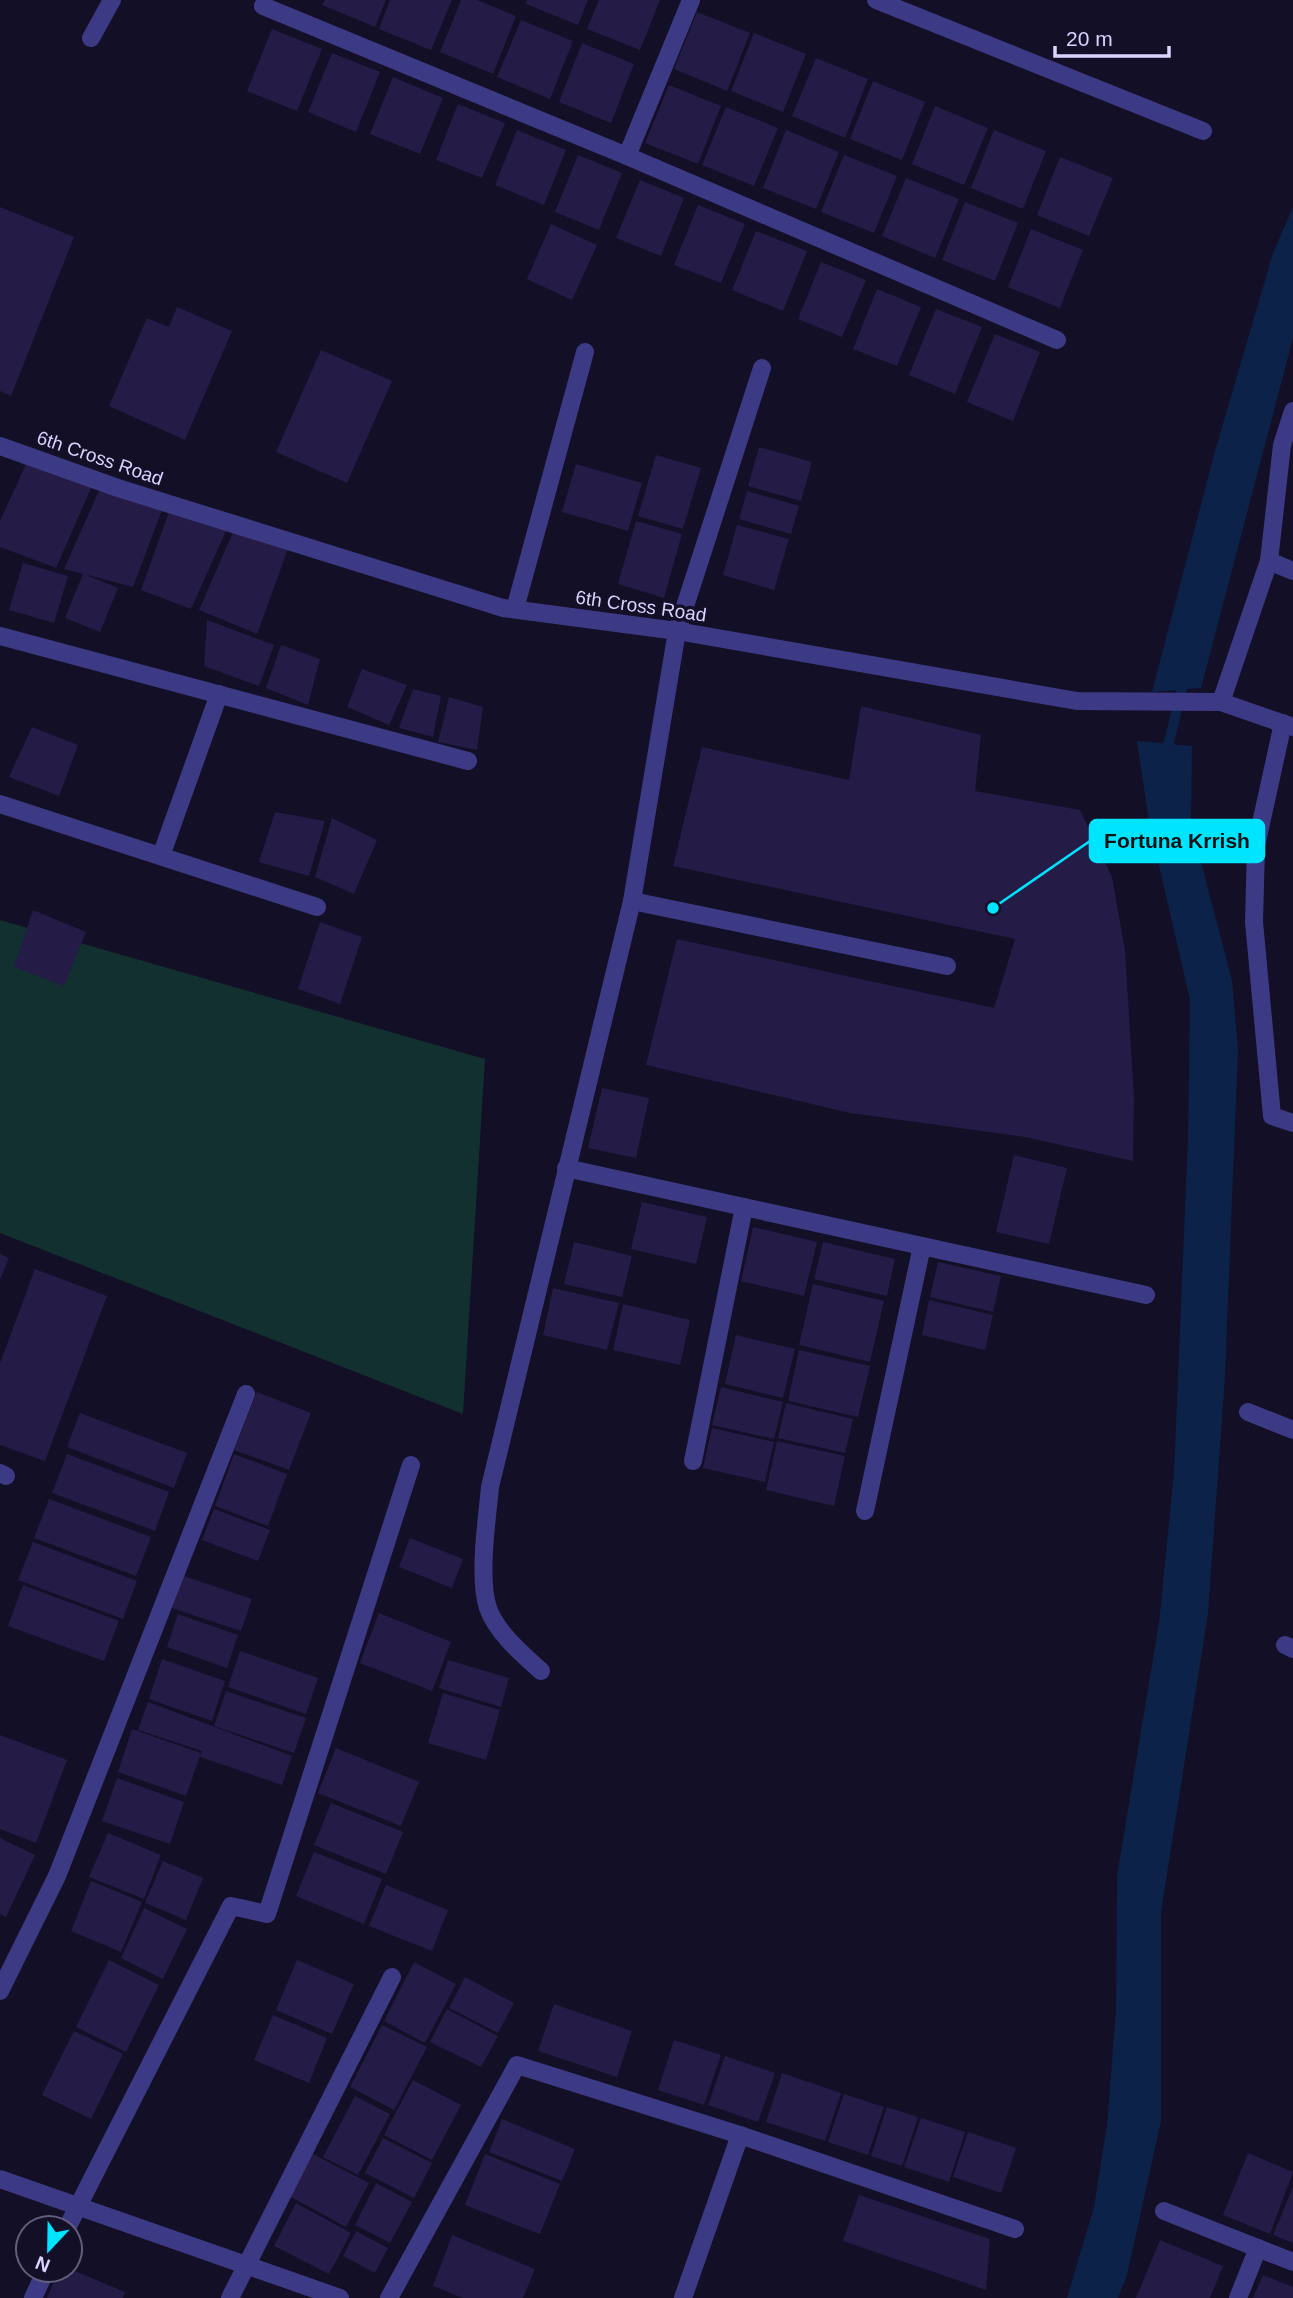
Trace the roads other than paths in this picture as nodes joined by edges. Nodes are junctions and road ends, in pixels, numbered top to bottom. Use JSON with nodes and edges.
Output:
{"nodes":[{"id":1,"x":112,"y":0,"type":"edge"},
{"id":2,"x":691,"y":0,"type":"edge"},
{"id":3,"x":876,"y":0,"type":"edge"},
{"id":4,"x":263,"y":6,"type":"dead end"},
{"id":5,"x":91,"y":38,"type":"dead end"},
{"id":6,"x":1203,"y":131,"type":"dead end"},
{"id":7,"x":627,"y":156,"type":"junction"},
{"id":8,"x":1057,"y":340,"type":"dead end"},
{"id":9,"x":585,"y":352,"type":"dead end"},
{"id":10,"x":762,"y":368,"type":"dead end"},
{"id":11,"x":1293,"y":411,"type":"edge"},
{"id":12,"x":0,"y":446,"type":"edge"},
{"id":13,"x":1269,"y":561,"type":"junction"},
{"id":14,"x":1293,"y":571,"type":"edge"},
{"id":15,"x":515,"y":609,"type":"junction"},
{"id":16,"x":677,"y":631,"type":"junction"},
{"id":17,"x":0,"y":636,"type":"edge"},
{"id":18,"x":219,"y":694,"type":"junction"},
{"id":19,"x":1221,"y":702,"type":"junction"},
{"id":20,"x":1288,"y":725,"type":"edge"},
{"id":21,"x":468,"y":761,"type":"dead end"},
{"id":22,"x":0,"y":804,"type":"edge"},
{"id":23,"x":161,"y":856,"type":"junction"},
{"id":24,"x":632,"y":901,"type":"junction"},
{"id":25,"x":317,"y":907,"type":"dead end"},
{"id":26,"x":947,"y":966,"type":"dead end"},
{"id":27,"x":1293,"y":1124,"type":"edge"},
{"id":28,"x":566,"y":1168,"type":"junction"},
{"id":29,"x":744,"y":1207,"type":"junction"},
{"id":30,"x":922,"y":1246,"type":"junction"},
{"id":31,"x":1146,"y":1295,"type":"dead end"},
{"id":32,"x":246,"y":1394,"type":"dead end"},
{"id":33,"x":1248,"y":1412,"type":"dead end"},
{"id":34,"x":1293,"y":1430,"type":"edge"},
{"id":35,"x":693,"y":1461,"type":"dead end"},
{"id":36,"x":411,"y":1465,"type":"dead end"},
{"id":37,"x":865,"y":1511,"type":"dead end"},
{"id":38,"x":541,"y":1671,"type":"dead end"},
{"id":39,"x":392,"y":1977,"type":"dead end"},
{"id":40,"x":0,"y":1992,"type":"edge"},
{"id":41,"x":740,"y":2135,"type":"junction"},
{"id":42,"x":0,"y":2179,"type":"edge"},
{"id":43,"x":78,"y":2206,"type":"junction"},
{"id":44,"x":1164,"y":2211,"type":"dead end"},
{"id":45,"x":74,"y":2214,"type":"edge"},
{"id":46,"x":1015,"y":2229,"type":"dead end"},
{"id":47,"x":1258,"y":2248,"type":"junction"},
{"id":48,"x":1293,"y":2262,"type":"edge"},
{"id":49,"x":246,"y":2267,"type":"junction"},
{"id":50,"x":230,"y":2298,"type":"edge"},
{"id":51,"x":340,"y":2298,"type":"edge"},
{"id":52,"x":388,"y":2298,"type":"edge"},
{"id":53,"x":683,"y":2298,"type":"edge"},
{"id":54,"x":1238,"y":2298,"type":"edge"}],
"edges":[{"from":1,"to":5,"type":"street"},
{"from":2,"to":7,"type":"street"},
{"from":3,"to":6,"type":"street"},
{"from":4,"to":7,"type":"street"},
{"from":7,"to":8,"type":"street"},
{"from":9,"to":15,"type":"street"},
{"from":10,"to":16,"type":"street"},
{"from":11,"to":13,"type":"street"},
{"from":12,"to":15,"type":"street","name":"6th Cross Road"},
{"from":13,"to":14,"type":"street"},
{"from":13,"to":19,"type":"street"},
{"from":15,"to":16,"type":"street","name":"6th Cross Road"},
{"from":16,"to":19,"type":"street","name":"6th Cross Road"},
{"from":16,"to":24,"type":"street"},
{"from":17,"to":18,"type":"street"},
{"from":18,"to":21,"type":"street"},
{"from":18,"to":23,"type":"street"},
{"from":19,"to":20,"type":"street","name":"6th Cross Road"},
{"from":20,"to":27,"type":"street"},
{"from":22,"to":23,"type":"street"},
{"from":23,"to":25,"type":"street"},
{"from":24,"to":26,"type":"street"},
{"from":24,"to":28,"type":"street"},
{"from":28,"to":29,"type":"street"},
{"from":28,"to":38,"type":"street"},
{"from":29,"to":30,"type":"street"},
{"from":29,"to":35,"type":"street"},
{"from":30,"to":31,"type":"street"},
{"from":30,"to":37,"type":"street"},
{"from":32,"to":40,"type":"street"},
{"from":33,"to":34,"type":"street"},
{"from":36,"to":43,"type":"street"},
{"from":39,"to":49,"type":"street"},
{"from":41,"to":46,"type":"street"},
{"from":41,"to":52,"type":"street"},
{"from":41,"to":53,"type":"street"},
{"from":42,"to":43,"type":"street"},
{"from":43,"to":45,"type":"street"},
{"from":43,"to":49,"type":"street"},
{"from":44,"to":47,"type":"street"},
{"from":47,"to":48,"type":"street"},
{"from":47,"to":54,"type":"street"},
{"from":49,"to":50,"type":"street"},
{"from":49,"to":51,"type":"street"}]}
